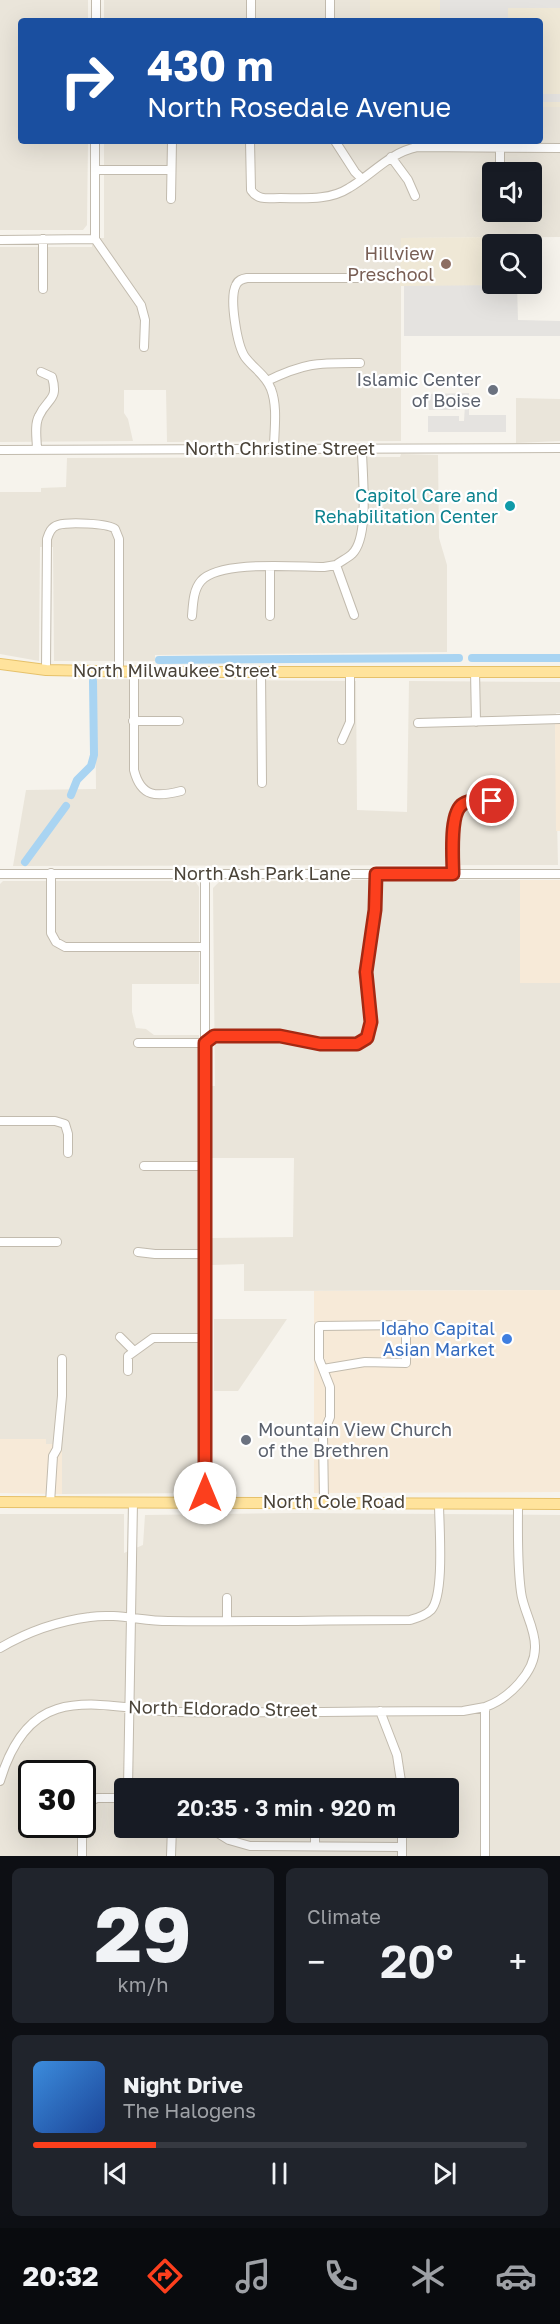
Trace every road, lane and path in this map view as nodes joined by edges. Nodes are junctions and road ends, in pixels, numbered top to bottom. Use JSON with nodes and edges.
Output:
{"nodes":[{"id":1,"x":96,"y":0,"type":"edge"},
{"id":2,"x":251,"y":0,"type":"edge"},
{"id":3,"x":330,"y":0,"type":"edge"},
{"id":4,"x":96,"y":18,"type":"edge"},
{"id":5,"x":250,"y":18,"type":"edge"},
{"id":6,"x":330,"y":18,"type":"edge"},
{"id":7,"x":95,"y":144,"type":"edge"},
{"id":8,"x":172,"y":144,"type":"edge"},
{"id":9,"x":250,"y":144,"type":"edge"},
{"id":10,"x":337,"y":144,"type":"edge"},
{"id":11,"x":500,"y":148,"type":"junction"},
{"id":12,"x":560,"y":148,"type":"edge"},
{"id":13,"x":391,"y":157,"type":"junction"},
{"id":14,"x":500,"y":162,"type":"edge"},
{"id":15,"x":95,"y":170,"type":"junction"},
{"id":16,"x":171,"y":170,"type":"junction"},
{"id":17,"x":362,"y":178,"type":"junction"},
{"id":18,"x":415,"y":196,"type":"dead end"},
{"id":19,"x":171,"y":199,"type":"dead end"},
{"id":20,"x":95,"y":239,"type":"junction"},
{"id":21,"x":0,"y":240,"type":"edge"},
{"id":22,"x":43,"y":240,"type":"junction"},
{"id":23,"x":361,"y":278,"type":"dead end"},
{"id":24,"x":43,"y":289,"type":"dead end"},
{"id":25,"x":144,"y":347,"type":"dead end"},
{"id":26,"x":360,"y":363,"type":"dead end"},
{"id":27,"x":41,"y":372,"type":"dead end"},
{"id":28,"x":267,"y":381,"type":"junction"},
{"id":29,"x":560,"y":448,"type":"edge"},
{"id":30,"x":274,"y":449,"type":"junction"},
{"id":31,"x":362,"y":449,"type":"junction"},
{"id":32,"x":0,"y":450,"type":"edge"},
{"id":33,"x":37,"y":450,"type":"junction"},
{"id":34,"x":336,"y":565,"type":"junction"},
{"id":35,"x":270,"y":567,"type":"junction"},
{"id":36,"x":354,"y":615,"type":"dead end"},
{"id":37,"x":192,"y":616,"type":"dead end"},
{"id":38,"x":270,"y":616,"type":"dead end"},
{"id":39,"x":0,"y":664,"type":"edge"},
{"id":40,"x":46,"y":670,"type":"junction"},
{"id":41,"x":119,"y":671,"type":"junction"},
{"id":42,"x":475,"y":671,"type":"junction"},
{"id":43,"x":134,"y":672,"type":"junction"},
{"id":44,"x":261,"y":672,"type":"junction"},
{"id":45,"x":350,"y":672,"type":"junction"},
{"id":46,"x":560,"y":672,"type":"edge"},
{"id":47,"x":560,"y":719,"type":"edge"},
{"id":48,"x":133,"y":721,"type":"junction"},
{"id":49,"x":179,"y":721,"type":"dead end"},
{"id":50,"x":418,"y":723,"type":"dead end"},
{"id":51,"x":476,"y":723,"type":"junction"},
{"id":52,"x":342,"y":740,"type":"dead end"},
{"id":53,"x":262,"y":783,"type":"dead end"},
{"id":54,"x":181,"y":791,"type":"dead end"},
{"id":55,"x":512,"y":801,"type":"dead end"},
{"id":56,"x":51,"y":873,"type":"junction"},
{"id":57,"x":0,"y":874,"type":"edge"},
{"id":58,"x":376,"y":874,"type":"junction"},
{"id":59,"x":453,"y":874,"type":"junction"},
{"id":60,"x":560,"y":874,"type":"edge"},
{"id":61,"x":205,"y":875,"type":"junction"},
{"id":62,"x":205,"y":947,"type":"junction"},
{"id":63,"x":138,"y":1043,"type":"dead end"},
{"id":64,"x":205,"y":1043,"type":"junction"},
{"id":65,"x":0,"y":1121,"type":"edge"},
{"id":66,"x":68,"y":1153,"type":"dead end"},
{"id":67,"x":144,"y":1166,"type":"dead end"},
{"id":68,"x":205,"y":1166,"type":"junction"},
{"id":69,"x":0,"y":1242,"type":"edge"},
{"id":70,"x":57,"y":1242,"type":"dead end"},
{"id":71,"x":138,"y":1252,"type":"dead end"},
{"id":72,"x":205,"y":1254,"type":"junction"},
{"id":73,"x":120,"y":1337,"type":"dead end"},
{"id":74,"x":205,"y":1338,"type":"junction"},
{"id":75,"x":134,"y":1351,"type":"junction"},
{"id":76,"x":62,"y":1359,"type":"dead end"},
{"id":77,"x":324,"y":1369,"type":"junction"},
{"id":78,"x":128,"y":1371,"type":"dead end"},
{"id":79,"x":0,"y":1502,"type":"edge"},
{"id":80,"x":133,"y":1502,"type":"junction"},
{"id":81,"x":205,"y":1502,"type":"junction"},
{"id":82,"x":324,"y":1502,"type":"junction"},
{"id":83,"x":50,"y":1503,"type":"junction"},
{"id":84,"x":439,"y":1503,"type":"junction"},
{"id":85,"x":518,"y":1504,"type":"junction"},
{"id":86,"x":560,"y":1504,"type":"edge"},
{"id":87,"x":227,"y":1598,"type":"dead end"},
{"id":88,"x":131,"y":1619,"type":"junction"},
{"id":89,"x":227,"y":1621,"type":"junction"},
{"id":90,"x":0,"y":1648,"type":"edge"},
{"id":91,"x":485,"y":1707,"type":"junction"},
{"id":92,"x":130,"y":1708,"type":"junction"},
{"id":93,"x":380,"y":1711,"type":"junction"},
{"id":94,"x":128,"y":1778,"type":"edge"},
{"id":95,"x":400,"y":1778,"type":"edge"},
{"id":96,"x":0,"y":1781,"type":"edge"},
{"id":97,"x":96,"y":1798,"type":"edge"},
{"id":98,"x":114,"y":1798,"type":"edge"},
{"id":99,"x":82,"y":1838,"type":"edge"},
{"id":100,"x":171,"y":1838,"type":"edge"},
{"id":101,"x":226,"y":1838,"type":"edge"},
{"id":102,"x":315,"y":1838,"type":"edge"},
{"id":103,"x":315,"y":1846,"type":"junction"},
{"id":104,"x":402,"y":1851,"type":"edge"},
{"id":105,"x":82,"y":1856,"type":"edge"},
{"id":106,"x":171,"y":1856,"type":"edge"},
{"id":107,"x":485,"y":1856,"type":"edge"}],
"edges":[{"from":1,"to":4,"type":"street"},
{"from":2,"to":5,"type":"street"},
{"from":3,"to":6,"type":"street"},
{"from":7,"to":15,"type":"street"},
{"from":8,"to":16,"type":"street"},
{"from":9,"to":17,"type":"street"},
{"from":10,"to":17,"type":"street"},
{"from":11,"to":12,"type":"street"},
{"from":11,"to":13,"type":"street"},
{"from":11,"to":14,"type":"street"},
{"from":13,"to":17,"type":"street"},
{"from":13,"to":18,"type":"street"},
{"from":15,"to":16,"type":"street"},
{"from":15,"to":20,"type":"street"},
{"from":16,"to":19,"type":"street"},
{"from":20,"to":22,"type":"street"},
{"from":20,"to":25,"type":"street"},
{"from":21,"to":22,"type":"street"},
{"from":22,"to":24,"type":"street"},
{"from":23,"to":28,"type":"street"},
{"from":26,"to":28,"type":"street"},
{"from":27,"to":33,"type":"street"},
{"from":28,"to":30,"type":"street"},
{"from":29,"to":31,"type":"street","name":"North Christine Street"},
{"from":30,"to":31,"type":"street","name":"North Christine Street"},
{"from":30,"to":33,"type":"street","name":"North Christine Street"},
{"from":31,"to":34,"type":"street"},
{"from":32,"to":33,"type":"street","name":"North Christine Street"},
{"from":34,"to":35,"type":"street"},
{"from":34,"to":36,"type":"street"},
{"from":35,"to":37,"type":"street"},
{"from":35,"to":38,"type":"street"},
{"from":39,"to":40,"type":"main road","name":"North Milwaukee Street"},
{"from":40,"to":41,"type":"main road","name":"North Milwaukee Street"},
{"from":40,"to":41,"type":"street"},
{"from":41,"to":43,"type":"main road","name":"North Milwaukee Street"},
{"from":42,"to":45,"type":"main road","name":"North Milwaukee Street"},
{"from":42,"to":46,"type":"main road","name":"North Milwaukee Street"},
{"from":42,"to":51,"type":"street"},
{"from":43,"to":44,"type":"main road","name":"North Milwaukee Street"},
{"from":43,"to":48,"type":"street"},
{"from":44,"to":45,"type":"main road","name":"North Milwaukee Street"},
{"from":44,"to":53,"type":"street"},
{"from":45,"to":52,"type":"street"},
{"from":47,"to":51,"type":"street"},
{"from":48,"to":49,"type":"street"},
{"from":48,"to":54,"type":"street"},
{"from":50,"to":51,"type":"street"},
{"from":55,"to":59,"type":"street"},
{"from":56,"to":57,"type":"street","name":"North Ash Park Lane"},
{"from":56,"to":61,"type":"street","name":"North Ash Park Lane"},
{"from":56,"to":62,"type":"street"},
{"from":58,"to":59,"type":"street","name":"North Ash Park Lane"},
{"from":58,"to":61,"type":"street","name":"North Ash Park Lane"},
{"from":58,"to":64,"type":"street"},
{"from":59,"to":60,"type":"street","name":"North Ash Park Lane"},
{"from":61,"to":62,"type":"street"},
{"from":62,"to":64,"type":"street"},
{"from":63,"to":64,"type":"street"},
{"from":64,"to":68,"type":"street"},
{"from":65,"to":66,"type":"street"},
{"from":67,"to":68,"type":"street"},
{"from":68,"to":72,"type":"street"},
{"from":69,"to":70,"type":"street"},
{"from":71,"to":72,"type":"street"},
{"from":72,"to":74,"type":"street"},
{"from":73,"to":75,"type":"street"},
{"from":74,"to":75,"type":"street"},
{"from":74,"to":81,"type":"street"},
{"from":75,"to":78,"type":"street"},
{"from":76,"to":83,"type":"street"},
{"from":77,"to":77,"type":"street"},
{"from":77,"to":82,"type":"street"},
{"from":79,"to":83,"type":"main road","name":"North Cole Road"},
{"from":80,"to":81,"type":"main road","name":"North Cole Road"},
{"from":80,"to":83,"type":"main road","name":"North Cole Road"},
{"from":80,"to":88,"type":"street"},
{"from":81,"to":82,"type":"main road","name":"North Cole Road"},
{"from":82,"to":84,"type":"main road","name":"North Cole Road"},
{"from":84,"to":85,"type":"main road","name":"North Cole Road"},
{"from":84,"to":89,"type":"street"},
{"from":85,"to":86,"type":"main road","name":"North Cole Road"},
{"from":85,"to":91,"type":"street"},
{"from":87,"to":89,"type":"street"},
{"from":88,"to":89,"type":"street"},
{"from":88,"to":90,"type":"street"},
{"from":88,"to":92,"type":"street"},
{"from":91,"to":93,"type":"street","name":"North Eldorado Street"},
{"from":91,"to":107,"type":"street"},
{"from":92,"to":93,"type":"street","name":"North Eldorado Street"},
{"from":92,"to":94,"type":"street"},
{"from":92,"to":96,"type":"street","name":"North Eldorado Street"},
{"from":93,"to":95,"type":"street"},
{"from":97,"to":98,"type":"street"},
{"from":99,"to":105,"type":"street"},
{"from":100,"to":106,"type":"street"},
{"from":101,"to":103,"type":"street"},
{"from":102,"to":103,"type":"street"},
{"from":103,"to":104,"type":"street"}]}
